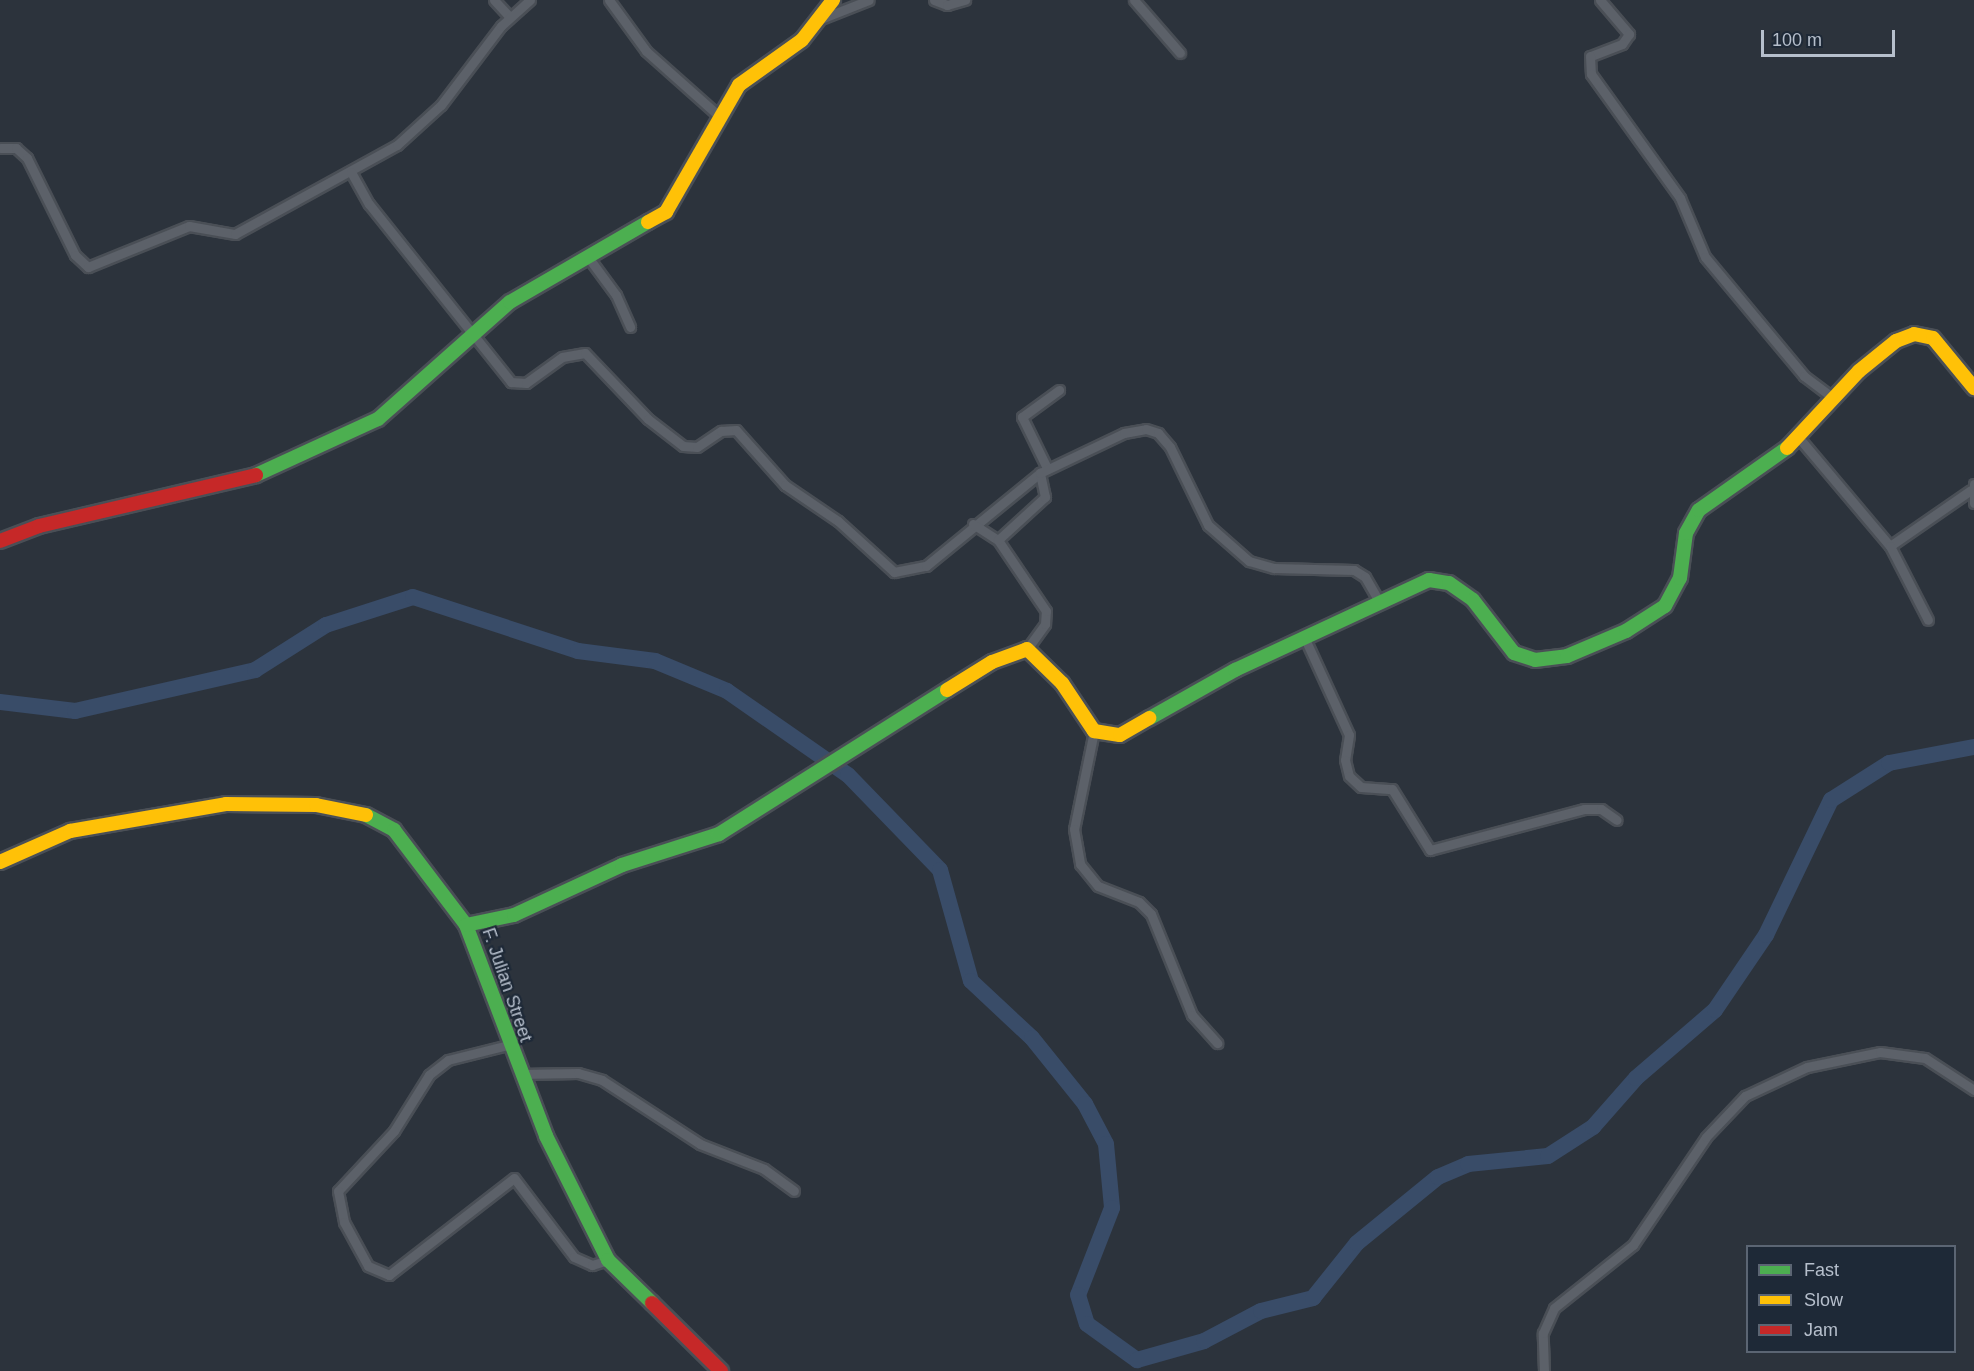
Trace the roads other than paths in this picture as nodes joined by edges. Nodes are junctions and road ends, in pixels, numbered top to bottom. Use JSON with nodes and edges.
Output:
{"nodes":[{"id":1,"x":494,"y":0,"type":"edge"},
{"id":2,"x":530,"y":0,"type":"edge"},
{"id":3,"x":609,"y":0,"type":"edge"},
{"id":4,"x":833,"y":0,"type":"edge"},
{"id":5,"x":869,"y":0,"type":"edge"},
{"id":6,"x":934,"y":0,"type":"edge"},
{"id":7,"x":965,"y":0,"type":"edge"},
{"id":8,"x":1134,"y":0,"type":"edge"},
{"id":9,"x":1600,"y":0,"type":"edge"},
{"id":10,"x":510,"y":17,"type":"junction"},
{"id":11,"x":823,"y":18,"type":"junction"},
{"id":12,"x":1180,"y":53,"type":"dead end"},
{"id":13,"x":719,"y":116,"type":"junction"},
{"id":14,"x":0,"y":148,"type":"edge"},
{"id":15,"x":351,"y":172,"type":"junction"},
{"id":16,"x":588,"y":257,"type":"junction"},
{"id":17,"x":630,"y":327,"type":"dead end"},
{"id":18,"x":472,"y":332,"type":"junction"},
{"id":19,"x":1974,"y":388,"type":"edge"},
{"id":20,"x":1059,"y":390,"type":"dead end"},
{"id":21,"x":1833,"y":398,"type":"junction"},
{"id":22,"x":1799,"y":438,"type":"junction"},
{"id":23,"x":1043,"y":471,"type":"junction"},
{"id":24,"x":1972,"y":487,"type":"edge"},
{"id":25,"x":1974,"y":503,"type":"edge"},
{"id":26,"x":973,"y":524,"type":"junction"},
{"id":27,"x":998,"y":540,"type":"junction"},
{"id":28,"x":0,"y":541,"type":"edge"},
{"id":29,"x":1890,"y":546,"type":"junction"},
{"id":30,"x":1380,"y":603,"type":"junction"},
{"id":31,"x":1928,"y":620,"type":"dead end"},
{"id":32,"x":1306,"y":641,"type":"junction"},
{"id":33,"x":1027,"y":649,"type":"junction"},
{"id":34,"x":1094,"y":731,"type":"junction"},
{"id":35,"x":1617,"y":820,"type":"dead end"},
{"id":36,"x":0,"y":862,"type":"edge"},
{"id":37,"x":466,"y":925,"type":"junction"},
{"id":38,"x":1217,"y":1043,"type":"dead end"},
{"id":39,"x":508,"y":1045,"type":"junction"},
{"id":40,"x":520,"y":1074,"type":"junction"},
{"id":41,"x":1974,"y":1090,"type":"edge"},
{"id":42,"x":794,"y":1191,"type":"dead end"},
{"id":43,"x":608,"y":1260,"type":"junction"},
{"id":44,"x":721,"y":1371,"type":"edge"},
{"id":45,"x":1544,"y":1371,"type":"edge"}],
"edges":[{"from":1,"to":10,"type":"street"},
{"from":2,"to":10,"type":"street"},
{"from":3,"to":13,"type":"street"},
{"from":4,"to":11,"type":"street"},
{"from":5,"to":11,"type":"street"},
{"from":6,"to":7,"type":"street"},
{"from":8,"to":12,"type":"street"},
{"from":9,"to":21,"type":"street"},
{"from":10,"to":15,"type":"street"},
{"from":11,"to":13,"type":"street"},
{"from":13,"to":16,"type":"street"},
{"from":14,"to":15,"type":"street"},
{"from":15,"to":18,"type":"street"},
{"from":16,"to":17,"type":"street"},
{"from":16,"to":18,"type":"street"},
{"from":18,"to":26,"type":"street"},
{"from":18,"to":28,"type":"street"},
{"from":19,"to":21,"type":"street"},
{"from":20,"to":23,"type":"street"},
{"from":21,"to":22,"type":"street"},
{"from":22,"to":29,"type":"street"},
{"from":22,"to":30,"type":"street"},
{"from":23,"to":26,"type":"street"},
{"from":23,"to":27,"type":"street"},
{"from":23,"to":30,"type":"street"},
{"from":24,"to":25,"type":"street"},
{"from":24,"to":29,"type":"street"},
{"from":26,"to":27,"type":"street"},
{"from":27,"to":33,"type":"street"},
{"from":29,"to":31,"type":"street"},
{"from":30,"to":32,"type":"street"},
{"from":32,"to":34,"type":"street"},
{"from":32,"to":35,"type":"street"},
{"from":33,"to":34,"type":"street"},
{"from":33,"to":37,"type":"street"},
{"from":34,"to":38,"type":"street"},
{"from":36,"to":37,"type":"street","name":"F. Julian Street"},
{"from":37,"to":39,"type":"street","name":"F. Julian Street"},
{"from":39,"to":40,"type":"street","name":"F. Julian Street"},
{"from":39,"to":43,"type":"street"},
{"from":40,"to":42,"type":"street"},
{"from":40,"to":43,"type":"street","name":"F. Julian Street"},
{"from":41,"to":45,"type":"street"},
{"from":43,"to":44,"type":"street","name":"F. Julian Street"}]}
